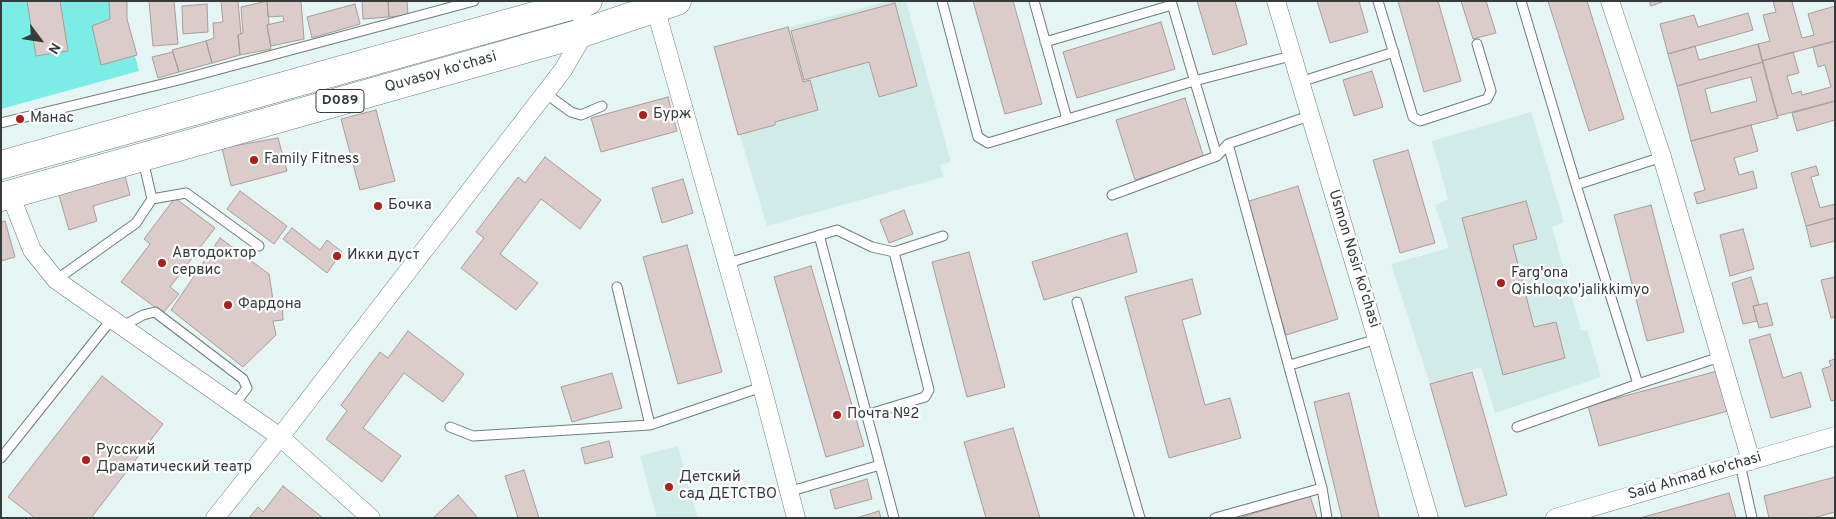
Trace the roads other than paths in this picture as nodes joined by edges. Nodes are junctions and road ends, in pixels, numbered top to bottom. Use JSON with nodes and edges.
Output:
{"nodes":[{"id":1,"x":474,"y":1,"type":"edge"},
{"id":2,"x":942,"y":1,"type":"edge"},
{"id":3,"x":1034,"y":1,"type":"edge"},
{"id":4,"x":1276,"y":1,"type":"edge"},
{"id":5,"x":1378,"y":1,"type":"edge"},
{"id":6,"x":1521,"y":1,"type":"edge"},
{"id":7,"x":1610,"y":1,"type":"edge"},
{"id":8,"x":584,"y":2,"type":"edge"},
{"id":9,"x":664,"y":3,"type":"edge"},
{"id":10,"x":1171,"y":3,"type":"edge"},
{"id":11,"x":585,"y":32,"type":"junction"},
{"id":12,"x":1045,"y":42,"type":"junction"},
{"id":13,"x":1477,"y":44,"type":"dead end"},
{"id":14,"x":1394,"y":52,"type":"junction"},
{"id":15,"x":1291,"y":56,"type":"junction"},
{"id":16,"x":1194,"y":81,"type":"junction"},
{"id":17,"x":1300,"y":82,"type":"junction"},
{"id":18,"x":545,"y":93,"type":"junction"},
{"id":19,"x":602,"y":106,"type":"dead end"},
{"id":20,"x":1309,"y":116,"type":"junction"},
{"id":21,"x":1067,"y":119,"type":"junction"},
{"id":22,"x":1,"y":124,"type":"edge"},
{"id":23,"x":1228,"y":144,"type":"junction"},
{"id":24,"x":1217,"y":156,"type":"junction"},
{"id":25,"x":142,"y":157,"type":"junction"},
{"id":26,"x":1662,"y":157,"type":"junction"},
{"id":27,"x":1,"y":165,"type":"edge"},
{"id":28,"x":1576,"y":186,"type":"junction"},
{"id":29,"x":1112,"y":195,"type":"dead end"},
{"id":30,"x":6,"y":196,"type":"edge"},
{"id":31,"x":152,"y":199,"type":"junction"},
{"id":32,"x":818,"y":235,"type":"junction"},
{"id":33,"x":943,"y":236,"type":"dead end"},
{"id":34,"x":259,"y":246,"type":"dead end"},
{"id":35,"x":894,"y":252,"type":"junction"},
{"id":36,"x":728,"y":263,"type":"junction"},
{"id":37,"x":56,"y":280,"type":"junction"},
{"id":38,"x":617,"y":287,"type":"dead end"},
{"id":39,"x":1077,"y":302,"type":"dead end"},
{"id":40,"x":116,"y":323,"type":"junction"},
{"id":41,"x":1377,"y":339,"type":"junction"},
{"id":42,"x":1720,"y":357,"type":"junction"},
{"id":43,"x":1290,"y":365,"type":"junction"},
{"id":44,"x":1638,"y":384,"type":"junction"},
{"id":45,"x":762,"y":387,"type":"junction"},
{"id":46,"x":234,"y":406,"type":"junction"},
{"id":47,"x":866,"y":415,"type":"junction"},
{"id":48,"x":650,"y":425,"type":"junction"},
{"id":49,"x":450,"y":426,"type":"dead end"},
{"id":50,"x":1517,"y":427,"type":"dead end"},
{"id":51,"x":1835,"y":436,"type":"edge"},
{"id":52,"x":280,"y":438,"type":"junction"},
{"id":53,"x":1,"y":458,"type":"edge"},
{"id":54,"x":1746,"y":462,"type":"junction"},
{"id":55,"x":880,"y":465,"type":"junction"},
{"id":56,"x":1322,"y":488,"type":"junction"},
{"id":57,"x":788,"y":492,"type":"junction"},
{"id":58,"x":215,"y":518,"type":"edge"},
{"id":59,"x":371,"y":518,"type":"edge"},
{"id":60,"x":796,"y":518,"type":"edge"},
{"id":61,"x":894,"y":518,"type":"edge"},
{"id":62,"x":1140,"y":518,"type":"edge"},
{"id":63,"x":1215,"y":518,"type":"edge"},
{"id":64,"x":1327,"y":518,"type":"edge"},
{"id":65,"x":1429,"y":518,"type":"edge"},
{"id":66,"x":1556,"y":518,"type":"edge"},
{"id":67,"x":1752,"y":518,"type":"edge"}],
"edges":[{"from":1,"to":22,"type":"lane"},
{"from":2,"to":21,"type":"lane"},
{"from":3,"to":12,"type":"lane"},
{"from":4,"to":15,"type":"street","name":"Usmon Nosir ko'chasi"},
{"from":5,"to":14,"type":"lane"},
{"from":6,"to":28,"type":"lane"},
{"from":7,"to":26,"type":"street"},
{"from":8,"to":11,"type":"street"},
{"from":8,"to":27,"type":"main road","name":"Quvasoy koʻchasi","number":"D089"},
{"from":9,"to":11,"type":"main road","name":"Quvasoy koʻchasi","number":"D089"},
{"from":9,"to":36,"type":"street"},
{"from":10,"to":12,"type":"lane"},
{"from":10,"to":16,"type":"lane"},
{"from":11,"to":18,"type":"street"},
{"from":11,"to":25,"type":"main road","name":"Quvasoy koʻchasi","number":"D089"},
{"from":12,"to":21,"type":"lane"},
{"from":13,"to":14,"type":"lane"},
{"from":14,"to":17,"type":"lane"},
{"from":15,"to":16,"type":"lane"},
{"from":15,"to":17,"type":"street","name":"Usmon Nosir ko'chasi"},
{"from":16,"to":21,"type":"lane"},
{"from":16,"to":24,"type":"lane"},
{"from":17,"to":20,"type":"street","name":"Usmon Nosir ko'chasi"},
{"from":18,"to":19,"type":"lane"},
{"from":18,"to":52,"type":"street"},
{"from":20,"to":23,"type":"lane"},
{"from":20,"to":41,"type":"street","name":"Usmon Nosir ko'chasi"},
{"from":23,"to":24,"type":"lane"},
{"from":23,"to":43,"type":"lane"},
{"from":24,"to":29,"type":"lane"},
{"from":25,"to":30,"type":"main road","name":"Quvasoy koʻchasi","number":"D089"},
{"from":25,"to":31,"type":"lane"},
{"from":26,"to":28,"type":"lane"},
{"from":26,"to":42,"type":"street"},
{"from":28,"to":44,"type":"lane"},
{"from":30,"to":37,"type":"street"},
{"from":31,"to":34,"type":"lane"},
{"from":31,"to":37,"type":"lane"},
{"from":32,"to":35,"type":"lane"},
{"from":32,"to":36,"type":"lane"},
{"from":32,"to":47,"type":"lane"},
{"from":33,"to":35,"type":"lane"},
{"from":35,"to":47,"type":"lane"},
{"from":36,"to":45,"type":"street"},
{"from":37,"to":40,"type":"street"},
{"from":38,"to":48,"type":"lane"},
{"from":39,"to":62,"type":"lane"},
{"from":40,"to":46,"type":"street"},
{"from":40,"to":46,"type":"lane"},
{"from":40,"to":53,"type":"lane"},
{"from":41,"to":43,"type":"lane"},
{"from":41,"to":65,"type":"street","name":"Usmon Nosir ko'chasi"},
{"from":42,"to":44,"type":"lane"},
{"from":42,"to":54,"type":"street"},
{"from":43,"to":56,"type":"lane"},
{"from":44,"to":50,"type":"lane"},
{"from":45,"to":48,"type":"lane"},
{"from":45,"to":57,"type":"street"},
{"from":46,"to":52,"type":"street"},
{"from":47,"to":55,"type":"lane"},
{"from":48,"to":49,"type":"lane"},
{"from":51,"to":54,"type":"street","name":"Said Ahmad ko'chasi"},
{"from":52,"to":58,"type":"street"},
{"from":52,"to":59,"type":"street"},
{"from":54,"to":66,"type":"street","name":"Said Ahmad ko'chasi"},
{"from":54,"to":67,"type":"lane"},
{"from":55,"to":57,"type":"lane"},
{"from":55,"to":61,"type":"lane"},
{"from":56,"to":63,"type":"lane"},
{"from":56,"to":64,"type":"lane"},
{"from":57,"to":60,"type":"street"}]}
